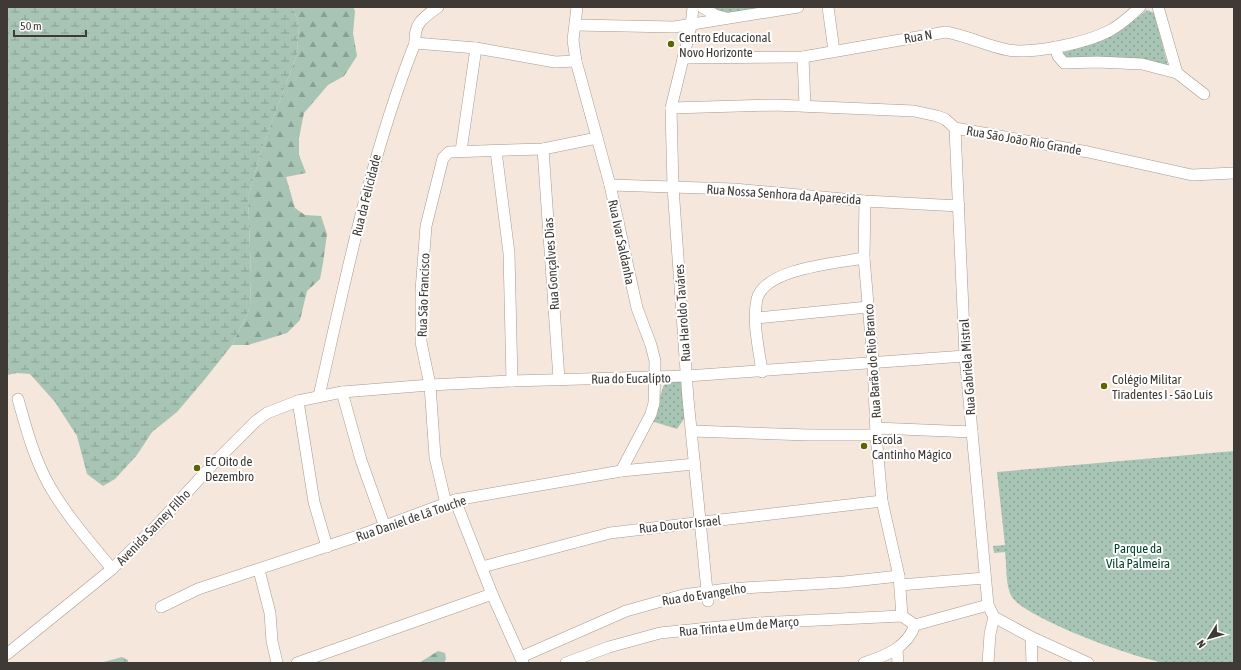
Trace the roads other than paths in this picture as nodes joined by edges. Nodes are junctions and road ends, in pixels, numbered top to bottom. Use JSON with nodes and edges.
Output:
{"nodes":[{"id":1,"x":438,"y":7,"type":"edge"},
{"id":2,"x":577,"y":7,"type":"edge"},
{"id":3,"x":693,"y":7,"type":"edge"},
{"id":4,"x":702,"y":7,"type":"edge"},
{"id":5,"x":798,"y":7,"type":"edge"},
{"id":6,"x":828,"y":7,"type":"edge"},
{"id":7,"x":1140,"y":7,"type":"edge"},
{"id":8,"x":1158,"y":7,"type":"edge"},
{"id":9,"x":730,"y":19,"type":"junction"},
{"id":10,"x":576,"y":25,"type":"junction"},
{"id":11,"x":691,"y":26,"type":"junction"},
{"id":12,"x":415,"y":43,"type":"junction"},
{"id":13,"x":1055,"y":47,"type":"junction"},
{"id":14,"x":476,"y":48,"type":"junction"},
{"id":15,"x":834,"y":51,"type":"junction"},
{"id":16,"x":804,"y":57,"type":"junction"},
{"id":17,"x":684,"y":58,"type":"junction"},
{"id":18,"x":576,"y":61,"type":"junction"},
{"id":19,"x":1176,"y":73,"type":"junction"},
{"id":20,"x":1204,"y":94,"type":"dead end"},
{"id":21,"x":805,"y":106,"type":"junction"},
{"id":22,"x":671,"y":108,"type":"junction"},
{"id":23,"x":955,"y":128,"type":"junction"},
{"id":24,"x":597,"y":138,"type":"junction"},
{"id":25,"x":543,"y":149,"type":"junction"},
{"id":26,"x":461,"y":151,"type":"junction"},
{"id":27,"x":496,"y":151,"type":"junction"},
{"id":28,"x":1234,"y":173,"type":"edge"},
{"id":29,"x":610,"y":186,"type":"junction"},
{"id":30,"x":673,"y":188,"type":"junction"},
{"id":31,"x":865,"y":201,"type":"junction"},
{"id":32,"x":959,"y":206,"type":"junction"},
{"id":33,"x":864,"y":258,"type":"junction"},
{"id":34,"x":868,"y":307,"type":"junction"},
{"id":35,"x":756,"y":318,"type":"junction"},
{"id":36,"x":965,"y":356,"type":"junction"},
{"id":37,"x":874,"y":361,"type":"junction"},
{"id":38,"x":762,"y":372,"type":"junction"},
{"id":39,"x":687,"y":376,"type":"junction"},
{"id":40,"x":656,"y":377,"type":"junction"},
{"id":41,"x":559,"y":380,"type":"junction"},
{"id":42,"x":512,"y":381,"type":"junction"},
{"id":43,"x":430,"y":385,"type":"junction"},
{"id":44,"x":342,"y":392,"type":"junction"},
{"id":45,"x":319,"y":396,"type":"junction"},
{"id":46,"x":18,"y":399,"type":"dead end"},
{"id":47,"x":298,"y":401,"type":"junction"},
{"id":48,"x":692,"y":431,"type":"junction"},
{"id":49,"x":876,"y":431,"type":"junction"},
{"id":50,"x":972,"y":432,"type":"junction"},
{"id":51,"x":695,"y":464,"type":"junction"},
{"id":52,"x":621,"y":471,"type":"junction"},
{"id":53,"x":450,"y":502,"type":"junction"},
{"id":54,"x":882,"y":502,"type":"junction"},
{"id":55,"x":701,"y":522,"type":"junction"},
{"id":56,"x":385,"y":527,"type":"junction"},
{"id":57,"x":327,"y":547,"type":"junction"},
{"id":58,"x":482,"y":567,"type":"junction"},
{"id":59,"x":112,"y":569,"type":"junction"},
{"id":60,"x":259,"y":570,"type":"junction"},
{"id":61,"x":985,"y":578,"type":"junction"},
{"id":62,"x":899,"y":580,"type":"junction"},
{"id":63,"x":492,"y":594,"type":"junction"},
{"id":64,"x":708,"y":596,"type":"junction"},
{"id":65,"x":988,"y":605,"type":"junction"},
{"id":66,"x":161,"y":607,"type":"dead end"},
{"id":67,"x":902,"y":616,"type":"junction"},
{"id":68,"x":994,"y":617,"type":"junction"},
{"id":69,"x":915,"y":625,"type":"junction"},
{"id":70,"x":1031,"y":637,"type":"junction"},
{"id":71,"x":897,"y":650,"type":"junction"},
{"id":72,"x":7,"y":654,"type":"edge"},
{"id":73,"x":522,"y":660,"type":"edge"},
{"id":74,"x":277,"y":663,"type":"edge"},
{"id":75,"x":297,"y":663,"type":"edge"},
{"id":76,"x":566,"y":663,"type":"edge"},
{"id":77,"x":864,"y":663,"type":"edge"},
{"id":78,"x":898,"y":663,"type":"edge"},
{"id":79,"x":988,"y":663,"type":"edge"},
{"id":80,"x":1032,"y":663,"type":"edge"},
{"id":81,"x":1088,"y":663,"type":"edge"}],
"edges":[{"from":1,"to":12,"type":"street","name":"Rua da Felicidade"},
{"from":2,"to":10,"type":"street","name":"Rua Ivar Saldanha"},
{"from":3,"to":11,"type":"street","name":"Rua Haroldo Taváres"},
{"from":4,"to":9,"type":"street"},
{"from":5,"to":9,"type":"street"},
{"from":6,"to":15,"type":"street"},
{"from":7,"to":13,"type":"street","name":"Rua N"},
{"from":8,"to":19,"type":"street"},
{"from":9,"to":11,"type":"street"},
{"from":10,"to":11,"type":"street"},
{"from":10,"to":18,"type":"street","name":"Rua Ivar Saldanha"},
{"from":11,"to":17,"type":"street","name":"Rua Haroldo Taváres"},
{"from":12,"to":14,"type":"street"},
{"from":12,"to":45,"type":"street","name":"Rua da Felicidade"},
{"from":13,"to":15,"type":"street","name":"Rua N"},
{"from":13,"to":19,"type":"street"},
{"from":14,"to":18,"type":"street"},
{"from":14,"to":26,"type":"street"},
{"from":15,"to":16,"type":"street","name":"Rua N"},
{"from":16,"to":17,"type":"street","name":"Rua N"},
{"from":16,"to":21,"type":"street"},
{"from":17,"to":22,"type":"street","name":"Rua Haroldo Taváres"},
{"from":18,"to":24,"type":"street","name":"Rua Ivar Saldanha"},
{"from":19,"to":20,"type":"street"},
{"from":21,"to":22,"type":"street","name":"Rua São João Rio Grande"},
{"from":21,"to":23,"type":"street","name":"Rua São João Rio Grande"},
{"from":22,"to":30,"type":"street","name":"Rua Haroldo Taváres"},
{"from":23,"to":28,"type":"street","name":"Rua São João Rio Grande"},
{"from":23,"to":32,"type":"street","name":"Rua Gabriela Mistral"},
{"from":24,"to":25,"type":"street"},
{"from":24,"to":29,"type":"street","name":"Rua Ivar Saldanha"},
{"from":25,"to":27,"type":"street"},
{"from":25,"to":41,"type":"street","name":"Rua Gonçalves Dias"},
{"from":26,"to":27,"type":"street"},
{"from":26,"to":43,"type":"street","name":"Rua São Francisco"},
{"from":27,"to":42,"type":"street"},
{"from":29,"to":30,"type":"street","name":"Rua Nossa Senhora da Aparecida"},
{"from":29,"to":40,"type":"street","name":"Rua Ivar Saldanha"},
{"from":30,"to":31,"type":"street","name":"Rua Nossa Senhora da Aparecida"},
{"from":30,"to":39,"type":"street","name":"Rua Haroldo Taváres"},
{"from":31,"to":32,"type":"street","name":"Rua Nossa Senhora da Aparecida"},
{"from":31,"to":33,"type":"street","name":"Rua Barão do Rio Branco"},
{"from":32,"to":36,"type":"street","name":"Rua Gabriela Mistral"},
{"from":33,"to":34,"type":"street","name":"Rua Barão do Rio Branco"},
{"from":33,"to":35,"type":"street"},
{"from":34,"to":35,"type":"street"},
{"from":34,"to":37,"type":"street","name":"Rua Barão do Rio Branco"},
{"from":35,"to":38,"type":"street"},
{"from":36,"to":37,"type":"street","name":"Rua do Eucalípto"},
{"from":36,"to":50,"type":"street","name":"Rua Gabriela Mistral"},
{"from":37,"to":38,"type":"street","name":"Rua do Eucalípto"},
{"from":37,"to":49,"type":"street","name":"Rua Barão do Rio Branco"},
{"from":38,"to":39,"type":"street","name":"Rua do Eucalípto"},
{"from":39,"to":40,"type":"street","name":"Rua do Eucalípto"},
{"from":39,"to":48,"type":"street","name":"Rua Haroldo Taváres"},
{"from":40,"to":41,"type":"street","name":"Rua do Eucalípto"},
{"from":40,"to":52,"type":"street","name":"Rua Ivar Saldanha"},
{"from":41,"to":42,"type":"street","name":"Rua do Eucalípto"},
{"from":42,"to":43,"type":"street","name":"Rua do Eucalípto"},
{"from":43,"to":44,"type":"street","name":"Rua do Eucalípto"},
{"from":43,"to":53,"type":"street","name":"Rua São Francisco"},
{"from":44,"to":45,"type":"street","name":"Rua do Eucalípto"},
{"from":44,"to":56,"type":"street"},
{"from":45,"to":47,"type":"street","name":"Rua do Eucalípto"},
{"from":46,"to":59,"type":"street"},
{"from":47,"to":57,"type":"street"},
{"from":47,"to":59,"type":"street","name":"Avenida Sarney Filho"},
{"from":48,"to":49,"type":"street"},
{"from":48,"to":51,"type":"street","name":"Rua Haroldo Taváres"},
{"from":49,"to":50,"type":"street"},
{"from":49,"to":54,"type":"street","name":"Rua Barão do Rio Branco"},
{"from":50,"to":61,"type":"street","name":"Rua Gabriela Mistral"},
{"from":51,"to":52,"type":"street","name":"Rua Daniel de Lã Touche"},
{"from":51,"to":55,"type":"street","name":"Rua Haroldo Taváres"},
{"from":52,"to":53,"type":"street","name":"Rua Daniel de Lã Touche"},
{"from":53,"to":56,"type":"street","name":"Rua Daniel de Lã Touche"},
{"from":53,"to":58,"type":"street","name":"Rua São Francisco"},
{"from":54,"to":55,"type":"street","name":"Rua Doutor Israel"},
{"from":54,"to":62,"type":"street","name":"Rua Barão do Rio Branco"},
{"from":55,"to":58,"type":"street","name":"Rua Doutor Israel"},
{"from":55,"to":64,"type":"street","name":"Rua Haroldo Taváres"},
{"from":56,"to":57,"type":"street","name":"Rua Daniel de Lã Touche"},
{"from":57,"to":60,"type":"street","name":"Rua Daniel de Lã Touche"},
{"from":58,"to":63,"type":"street","name":"Rua São Francisco"},
{"from":59,"to":72,"type":"street","name":"Avenida Sarney Filho"},
{"from":60,"to":66,"type":"street","name":"Rua Daniel de Lã Touche"},
{"from":60,"to":74,"type":"street"},
{"from":61,"to":62,"type":"street","name":"Rua do Evangelho"},
{"from":61,"to":65,"type":"street","name":"Rua Gabriela Mistral"},
{"from":62,"to":64,"type":"street","name":"Rua do Evangelho"},
{"from":62,"to":67,"type":"street","name":"Rua Barão do Rio Branco"},
{"from":63,"to":73,"type":"street","name":"Rua São Francisco"},
{"from":63,"to":75,"type":"street"},
{"from":64,"to":73,"type":"street","name":"Rua do Evangelho"},
{"from":65,"to":68,"type":"street"},
{"from":65,"to":69,"type":"street"},
{"from":67,"to":69,"type":"street"},
{"from":67,"to":76,"type":"street","name":"Rua Trinta e Um de Março"},
{"from":68,"to":70,"type":"street"},
{"from":68,"to":79,"type":"street"},
{"from":69,"to":71,"type":"street"},
{"from":70,"to":80,"type":"street"},
{"from":70,"to":81,"type":"street"},
{"from":71,"to":77,"type":"street"},
{"from":71,"to":78,"type":"street"}]}
